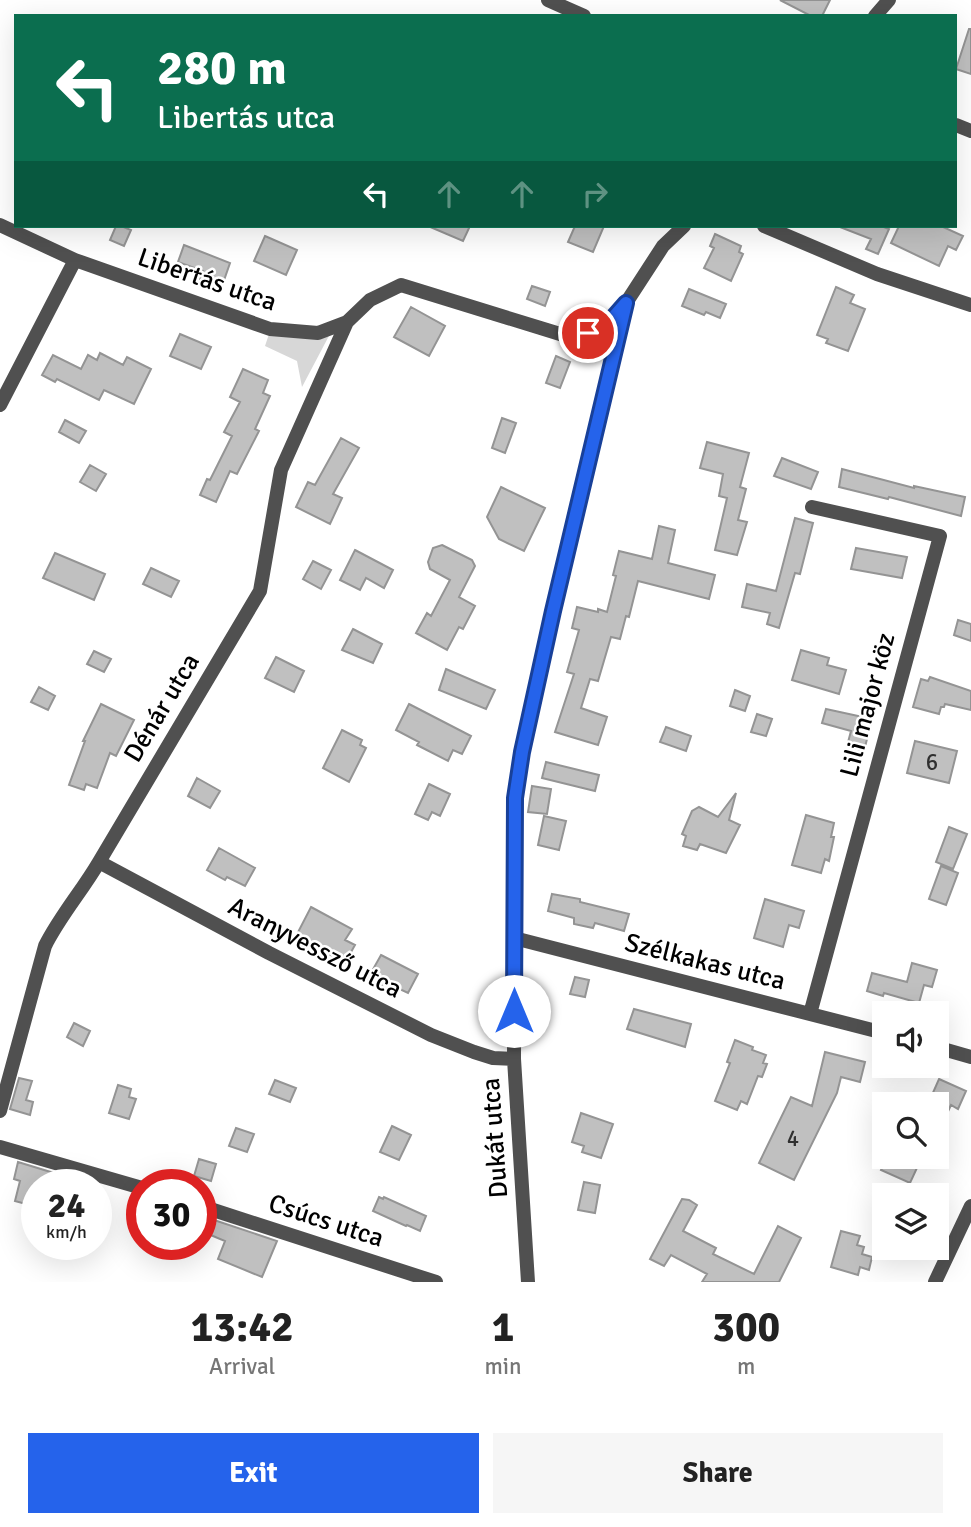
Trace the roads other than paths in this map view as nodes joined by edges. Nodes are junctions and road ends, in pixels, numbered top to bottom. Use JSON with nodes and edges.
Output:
{"nodes":[{"id":1,"x":548,"y":0,"type":"edge"},
{"id":2,"x":889,"y":0,"type":"edge"},
{"id":3,"x":580,"y":14,"type":"edge"},
{"id":4,"x":877,"y":14,"type":"edge"},
{"id":5,"x":0,"y":225,"type":"edge"},
{"id":6,"x":682,"y":228,"type":"edge"},
{"id":7,"x":769,"y":228,"type":"edge"},
{"id":8,"x":75,"y":260,"type":"junction"},
{"id":9,"x":626,"y":303,"type":"junction"},
{"id":10,"x":971,"y":304,"type":"edge"},
{"id":11,"x":347,"y":322,"type":"junction"},
{"id":12,"x":0,"y":405,"type":"edge"},
{"id":13,"x":812,"y":507,"type":"dead end"},
{"id":14,"x":99,"y":862,"type":"junction"},
{"id":15,"x":514,"y":938,"type":"junction"},
{"id":16,"x":810,"y":1014,"type":"junction"},
{"id":17,"x":872,"y":1031,"type":"edge"},
{"id":18,"x":949,"y":1051,"type":"edge"},
{"id":19,"x":971,"y":1057,"type":"edge"},
{"id":20,"x":514,"y":1059,"type":"junction"},
{"id":21,"x":0,"y":1111,"type":"edge"},
{"id":22,"x":0,"y":1147,"type":"edge"},
{"id":23,"x":126,"y":1183,"type":"edge"},
{"id":24,"x":971,"y":1206,"type":"edge"},
{"id":25,"x":217,"y":1211,"type":"edge"},
{"id":26,"x":436,"y":1282,"type":"edge"},
{"id":27,"x":528,"y":1282,"type":"edge"},
{"id":28,"x":935,"y":1282,"type":"edge"}],
"edges":[{"from":1,"to":3,"type":"street"},
{"from":2,"to":4,"type":"street"},
{"from":5,"to":8,"type":"street","name":"Libertás utca"},
{"from":6,"to":9,"type":"street","name":"Dukát utca"},
{"from":7,"to":10,"type":"street"},
{"from":8,"to":11,"type":"street","name":"Libertás utca"},
{"from":8,"to":12,"type":"street"},
{"from":9,"to":11,"type":"street","name":"Libertás utca"},
{"from":9,"to":15,"type":"street","name":"Dukát utca"},
{"from":11,"to":14,"type":"street","name":"Dénár utca"},
{"from":13,"to":16,"type":"street","name":"Lili major köz"},
{"from":14,"to":20,"type":"street","name":"Aranyvessző utca"},
{"from":14,"to":21,"type":"street","name":"Dénár utca"},
{"from":15,"to":16,"type":"street","name":"Szélkakas utca"},
{"from":15,"to":20,"type":"street","name":"Dukát utca"},
{"from":16,"to":17,"type":"street","name":"Szélkakas utca"},
{"from":18,"to":19,"type":"street"},
{"from":20,"to":27,"type":"street","name":"Dukát utca"},
{"from":22,"to":23,"type":"street"},
{"from":24,"to":28,"type":"street"},
{"from":25,"to":26,"type":"street","name":"Csúcs utca"}]}
